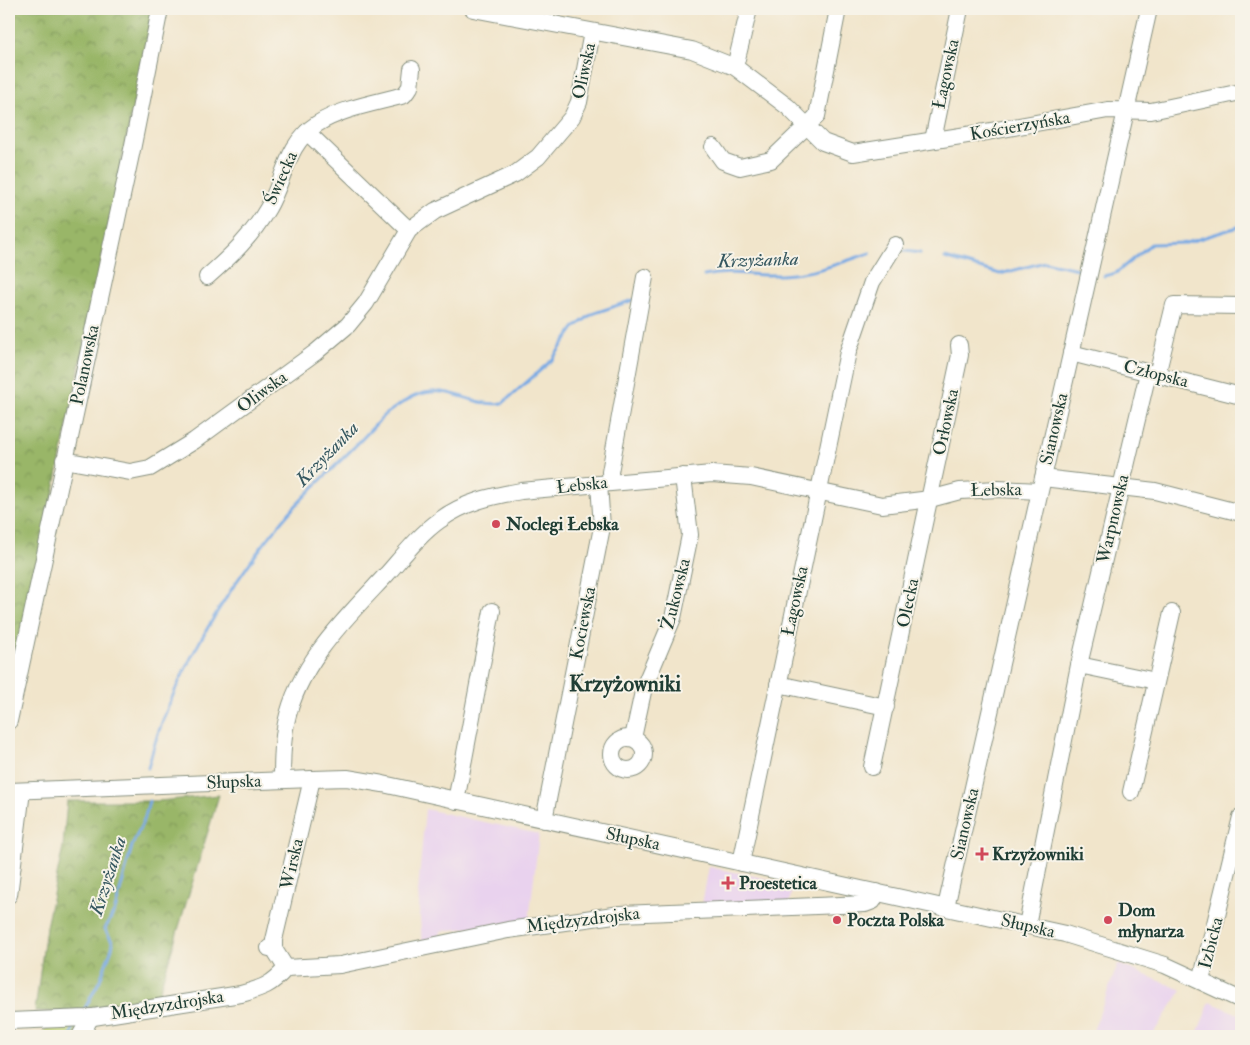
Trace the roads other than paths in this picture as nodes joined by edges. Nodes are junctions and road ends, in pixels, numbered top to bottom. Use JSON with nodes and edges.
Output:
{"nodes":[{"id":1,"x":160,"y":9,"type":"edge"},
{"id":2,"x":473,"y":9,"type":"edge"},
{"id":3,"x":750,"y":9,"type":"edge"},
{"id":4,"x":838,"y":9,"type":"edge"},
{"id":5,"x":960,"y":9,"type":"edge"},
{"id":6,"x":1149,"y":9,"type":"edge"},
{"id":7,"x":592,"y":32,"type":"junction"},
{"id":8,"x":735,"y":68,"type":"junction"},
{"id":9,"x":412,"y":69,"type":"dead end"},
{"id":10,"x":1241,"y":92,"type":"edge"},
{"id":11,"x":1126,"y":110,"type":"junction"},
{"id":12,"x":806,"y":125,"type":"junction"},
{"id":13,"x":306,"y":132,"type":"junction"},
{"id":14,"x":933,"y":140,"type":"junction"},
{"id":15,"x":713,"y":147,"type":"dead end"},
{"id":16,"x":409,"y":230,"type":"junction"},
{"id":17,"x":895,"y":245,"type":"dead end"},
{"id":18,"x":207,"y":277,"type":"dead end"},
{"id":19,"x":645,"y":277,"type":"dead end"},
{"id":20,"x":1241,"y":306,"type":"edge"},
{"id":21,"x":959,"y":345,"type":"dead end"},
{"id":22,"x":1071,"y":353,"type":"junction"},
{"id":23,"x":1153,"y":374,"type":"junction"},
{"id":24,"x":1241,"y":396,"type":"edge"},
{"id":25,"x":64,"y":460,"type":"junction"},
{"id":26,"x":683,"y":476,"type":"junction"},
{"id":27,"x":605,"y":483,"type":"junction"},
{"id":28,"x":1041,"y":485,"type":"junction"},
{"id":29,"x":1120,"y":488,"type":"junction"},
{"id":30,"x":818,"y":492,"type":"junction"},
{"id":31,"x":930,"y":499,"type":"junction"},
{"id":32,"x":1241,"y":513,"type":"edge"},
{"id":33,"x":492,"y":612,"type":"dead end"},
{"id":34,"x":1172,"y":612,"type":"dead end"},
{"id":35,"x":1079,"y":665,"type":"junction"},
{"id":36,"x":1156,"y":681,"type":"junction"},
{"id":37,"x":778,"y":684,"type":"junction"},
{"id":38,"x":886,"y":707,"type":"junction"},
{"id":39,"x":9,"y":721,"type":"edge"},
{"id":40,"x":633,"y":738,"type":"dead end"},
{"id":41,"x":872,"y":767,"type":"dead end"},
{"id":42,"x":312,"y":778,"type":"junction"},
{"id":43,"x":282,"y":780,"type":"junction"},
{"id":44,"x":16,"y":791,"type":"edge"},
{"id":45,"x":1131,"y":792,"type":"dead end"},
{"id":46,"x":456,"y":801,"type":"junction"},
{"id":47,"x":1241,"y":817,"type":"edge"},
{"id":48,"x":544,"y":820,"type":"junction"},
{"id":49,"x":742,"y":863,"type":"junction"},
{"id":50,"x":877,"y":892,"type":"junction"},
{"id":51,"x":9,"y":895,"type":"edge"},
{"id":52,"x":946,"y":908,"type":"junction"},
{"id":53,"x":1027,"y":925,"type":"junction"},
{"id":54,"x":277,"y":955,"type":"junction"},
{"id":55,"x":1201,"y":981,"type":"junction"},
{"id":56,"x":1241,"y":1000,"type":"edge"},
{"id":57,"x":91,"y":1017,"type":"junction"},
{"id":58,"x":9,"y":1022,"type":"edge"},
{"id":59,"x":80,"y":1036,"type":"edge"}],
"edges":[{"from":1,"to":25,"type":"street","name":"Polanowska"},
{"from":2,"to":7,"type":"street","name":"Kościerzyńska"},
{"from":3,"to":8,"type":"street"},
{"from":4,"to":12,"type":"street"},
{"from":5,"to":14,"type":"street","name":"Łagowska"},
{"from":6,"to":11,"type":"street","name":"Sianowska"},
{"from":7,"to":8,"type":"street","name":"Kościerzyńska"},
{"from":7,"to":16,"type":"street","name":"Oliwska"},
{"from":8,"to":12,"type":"street","name":"Kościerzyńska"},
{"from":9,"to":13,"type":"street","name":"Świecka"},
{"from":10,"to":11,"type":"street","name":"Kościerzyńska"},
{"from":11,"to":14,"type":"street","name":"Kościerzyńska"},
{"from":11,"to":22,"type":"street","name":"Sianowska"},
{"from":12,"to":14,"type":"street","name":"Kościerzyńska"},
{"from":12,"to":15,"type":"street"},
{"from":13,"to":16,"type":"street"},
{"from":13,"to":18,"type":"street","name":"Świecka"},
{"from":16,"to":25,"type":"street","name":"Oliwska"},
{"from":17,"to":30,"type":"street","name":"Łagowska"},
{"from":19,"to":27,"type":"street","name":"Kociewska"},
{"from":20,"to":23,"type":"street","name":"Warpnowska"},
{"from":21,"to":31,"type":"street","name":"Orłowska"},
{"from":22,"to":23,"type":"street","name":"Człopska"},
{"from":22,"to":28,"type":"street","name":"Sianowska"},
{"from":23,"to":24,"type":"street","name":"Człopska"},
{"from":23,"to":29,"type":"street","name":"Warpnowska"},
{"from":25,"to":39,"type":"street","name":"Polanowska"},
{"from":26,"to":27,"type":"street","name":"Łebska"},
{"from":26,"to":30,"type":"street","name":"Łebska"},
{"from":26,"to":40,"type":"street","name":"Żukowska"},
{"from":27,"to":43,"type":"street","name":"Łebska"},
{"from":27,"to":48,"type":"street","name":"Kociewska"},
{"from":28,"to":29,"type":"street","name":"Łebska"},
{"from":28,"to":31,"type":"street","name":"Łebska"},
{"from":28,"to":52,"type":"street","name":"Sianowska"},
{"from":29,"to":32,"type":"street","name":"Łebska"},
{"from":29,"to":35,"type":"street","name":"Warpnowska"},
{"from":30,"to":31,"type":"street","name":"Łebska"},
{"from":30,"to":37,"type":"street","name":"Łagowska"},
{"from":31,"to":38,"type":"street","name":"Olecka"},
{"from":33,"to":46,"type":"street"},
{"from":34,"to":36,"type":"street"},
{"from":35,"to":36,"type":"street"},
{"from":35,"to":53,"type":"street","name":"Warpnowska"},
{"from":36,"to":45,"type":"street"},
{"from":37,"to":38,"type":"street"},
{"from":37,"to":49,"type":"street","name":"Łagowska"},
{"from":38,"to":41,"type":"street","name":"Olecka"},
{"from":42,"to":43,"type":"street","name":"Słupska"},
{"from":42,"to":46,"type":"street","name":"Słupska"},
{"from":42,"to":54,"type":"street","name":"Wirska"},
{"from":43,"to":44,"type":"street","name":"Słupska"},
{"from":44,"to":51,"type":"street"},
{"from":46,"to":48,"type":"street","name":"Słupska"},
{"from":47,"to":55,"type":"street","name":"Izbicka"},
{"from":48,"to":49,"type":"street","name":"Słupska"},
{"from":49,"to":50,"type":"street","name":"Słupska"},
{"from":50,"to":52,"type":"street","name":"Słupska"},
{"from":50,"to":54,"type":"street","name":"Międzyzdrojska"},
{"from":52,"to":53,"type":"street","name":"Słupska"},
{"from":53,"to":55,"type":"street","name":"Słupska"},
{"from":54,"to":57,"type":"street","name":"Międzyzdrojska"},
{"from":55,"to":56,"type":"street","name":"Słupska"},
{"from":57,"to":58,"type":"street","name":"Międzyzdrojska"},
{"from":57,"to":59,"type":"street"}]}
